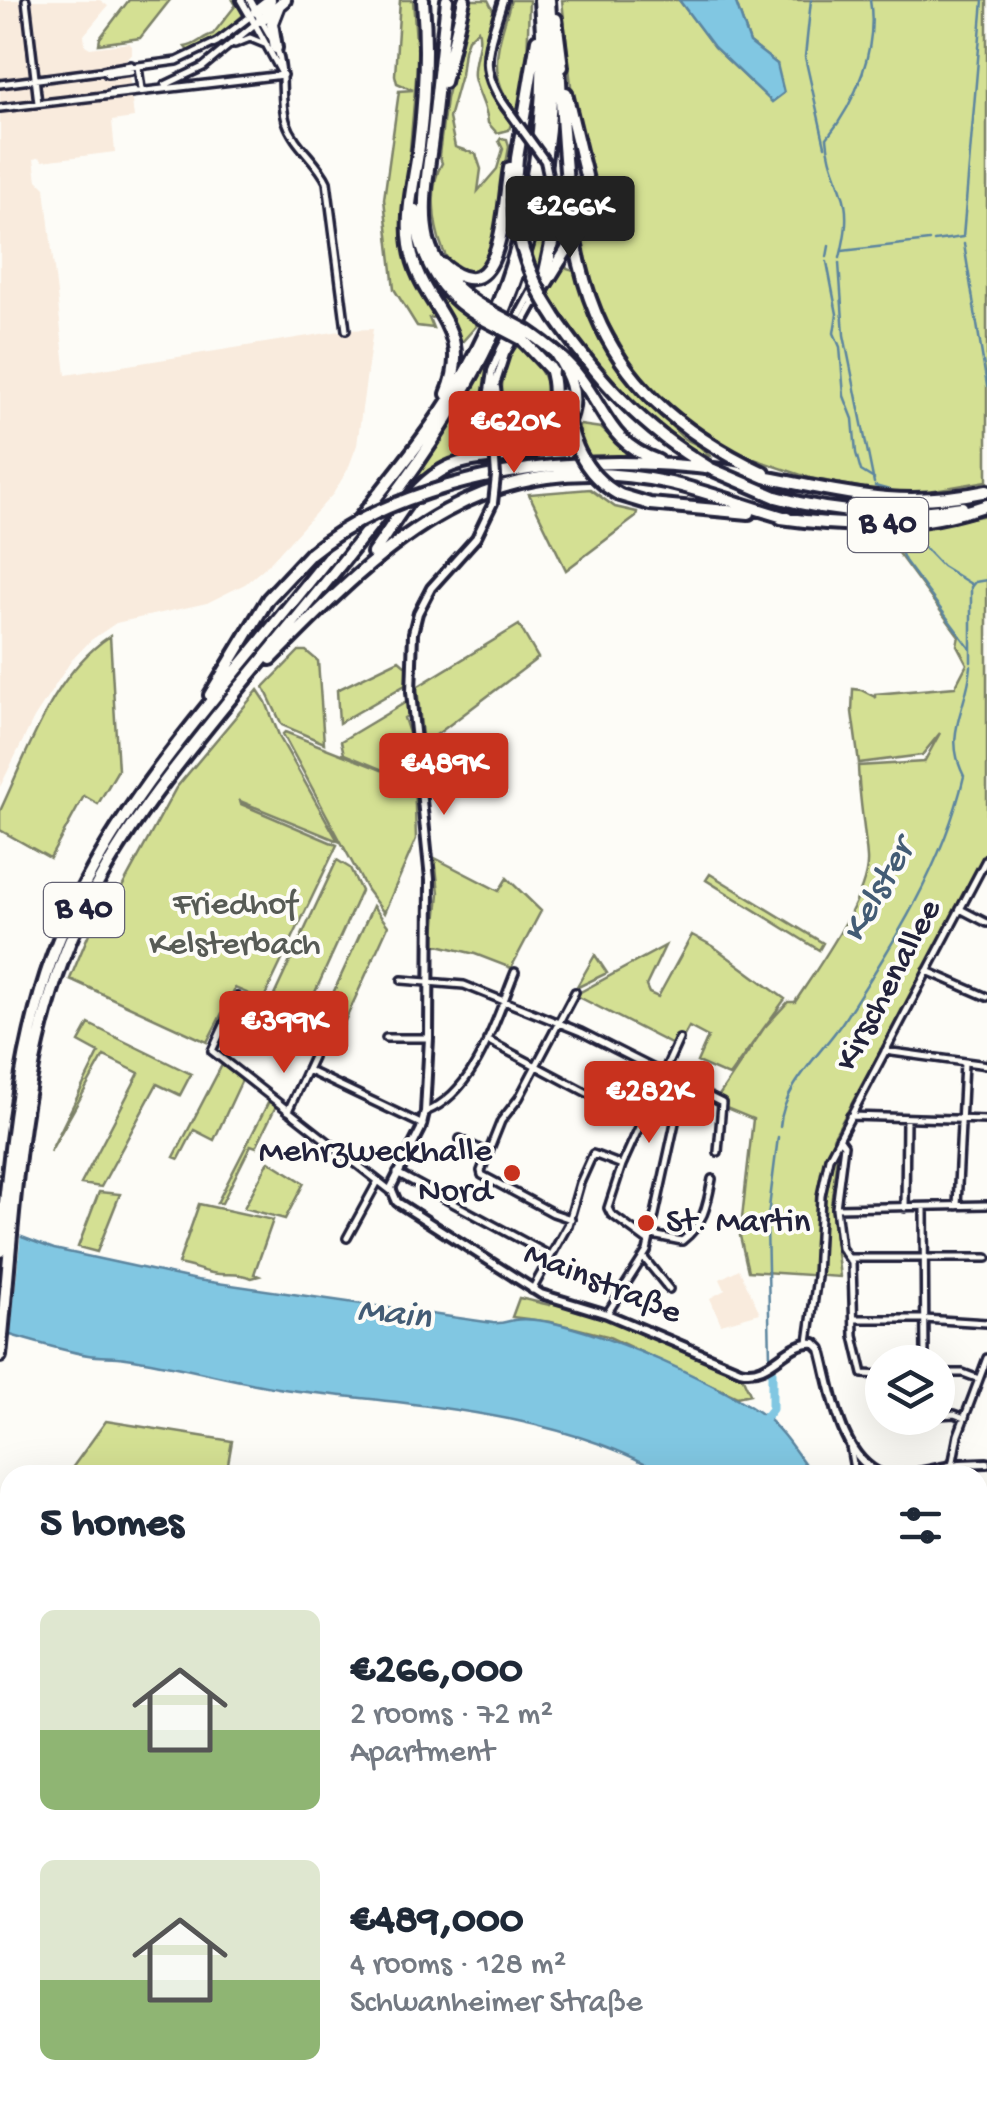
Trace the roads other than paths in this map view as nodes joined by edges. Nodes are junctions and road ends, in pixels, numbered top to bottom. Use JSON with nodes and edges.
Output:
{"nodes":[{"id":1,"x":26,"y":0,"type":"edge"},
{"id":2,"x":241,"y":0,"type":"edge"},
{"id":3,"x":250,"y":0,"type":"edge"},
{"id":4,"x":422,"y":0,"type":"edge"},
{"id":5,"x":447,"y":0,"type":"edge"},
{"id":6,"x":464,"y":0,"type":"edge"},
{"id":7,"x":503,"y":0,"type":"edge"},
{"id":8,"x":278,"y":2,"type":"edge"},
{"id":9,"x":546,"y":2,"type":"edge"},
{"id":10,"x":256,"y":18,"type":"junction"},
{"id":11,"x":558,"y":27,"type":"junction"},
{"id":12,"x":218,"y":42,"type":"junction"},
{"id":13,"x":272,"y":47,"type":"junction"},
{"id":14,"x":224,"y":50,"type":"junction"},
{"id":15,"x":186,"y":58,"type":"junction"},
{"id":16,"x":138,"y":67,"type":"junction"},
{"id":17,"x":193,"y":73,"type":"junction"},
{"id":18,"x":283,"y":75,"type":"junction"},
{"id":19,"x":36,"y":80,"type":"junction"},
{"id":20,"x":0,"y":84,"type":"edge"},
{"id":21,"x":153,"y":88,"type":"junction"},
{"id":22,"x":142,"y":90,"type":"junction"},
{"id":23,"x":38,"y":103,"type":"junction"},
{"id":24,"x":0,"y":108,"type":"edge"},
{"id":25,"x":434,"y":127,"type":"junction"},
{"id":26,"x":518,"y":149,"type":"junction"},
{"id":27,"x":413,"y":194,"type":"junction"},
{"id":28,"x":556,"y":211,"type":"junction"},
{"id":29,"x":435,"y":257,"type":"junction"},
{"id":30,"x":535,"y":300,"type":"junction"},
{"id":31,"x":484,"y":314,"type":"junction"},
{"id":32,"x":346,"y":330,"type":"dead end"},
{"id":33,"x":525,"y":335,"type":"junction"},
{"id":34,"x":556,"y":354,"type":"junction"},
{"id":35,"x":550,"y":368,"type":"junction"},
{"id":36,"x":494,"y":388,"type":"junction"},
{"id":37,"x":428,"y":430,"type":"junction"},
{"id":38,"x":492,"y":434,"type":"junction"},
{"id":39,"x":666,"y":464,"type":"junction"},
{"id":40,"x":776,"y":479,"type":"junction"},
{"id":41,"x":987,"y":491,"type":"edge"},
{"id":42,"x":987,"y":504,"type":"edge"},
{"id":43,"x":787,"y":518,"type":"junction"},
{"id":44,"x":358,"y":572,"type":"junction"},
{"id":45,"x":234,"y":694,"type":"junction"},
{"id":46,"x":195,"y":722,"type":"junction"},
{"id":47,"x":987,"y":858,"type":"edge"},
{"id":48,"x":960,"y":909,"type":"junction"},
{"id":49,"x":987,"y":923,"type":"edge"},
{"id":50,"x":928,"y":971,"type":"junction"},
{"id":51,"x":515,"y":972,"type":"dead end"},
{"id":52,"x":402,"y":980,"type":"dead end"},
{"id":53,"x":430,"y":980,"type":"junction"},
{"id":54,"x":575,"y":992,"type":"dead end"},
{"id":55,"x":987,"y":996,"type":"edge"},
{"id":56,"x":238,"y":997,"type":"dead end"},
{"id":57,"x":503,"y":1000,"type":"junction"},
{"id":58,"x":558,"y":1022,"type":"junction"},
{"id":59,"x":386,"y":1038,"type":"dead end"},
{"id":60,"x":429,"y":1038,"type":"junction"},
{"id":61,"x":679,"y":1039,"type":"dead end"},
{"id":62,"x":488,"y":1040,"type":"junction"},
{"id":63,"x":885,"y":1051,"type":"junction"},
{"id":64,"x":313,"y":1056,"type":"dead end"},
{"id":65,"x":964,"y":1063,"type":"junction"},
{"id":66,"x":538,"y":1064,"type":"junction"},
{"id":67,"x":987,"y":1065,"type":"edge"},
{"id":68,"x":307,"y":1070,"type":"junction"},
{"id":69,"x":662,"y":1074,"type":"junction"},
{"id":70,"x":690,"y":1087,"type":"junction"},
{"id":71,"x":610,"y":1105,"type":"dead end"},
{"id":72,"x":288,"y":1111,"type":"junction"},
{"id":73,"x":426,"y":1112,"type":"junction"},
{"id":74,"x":849,"y":1116,"type":"junction"},
{"id":75,"x":906,"y":1119,"type":"junction"},
{"id":76,"x":960,"y":1120,"type":"junction"},
{"id":77,"x":987,"y":1120,"type":"edge"},
{"id":78,"x":423,"y":1125,"type":"junction"},
{"id":79,"x":839,"y":1138,"type":"junction"},
{"id":80,"x":460,"y":1139,"type":"dead end"},
{"id":81,"x":718,"y":1152,"type":"dead end"},
{"id":82,"x":489,"y":1154,"type":"junction"},
{"id":83,"x":15,"y":1163,"type":"junction"},
{"id":84,"x":622,"y":1164,"type":"junction"},
{"id":85,"x":397,"y":1173,"type":"junction"},
{"id":86,"x":712,"y":1179,"type":"dead end"},
{"id":87,"x":377,"y":1183,"type":"junction"},
{"id":88,"x":391,"y":1191,"type":"junction"},
{"id":89,"x":987,"y":1205,"type":"edge"},
{"id":90,"x":957,"y":1206,"type":"junction"},
{"id":91,"x":924,"y":1207,"type":"junction"},
{"id":92,"x":836,"y":1208,"type":"junction"},
{"id":93,"x":904,"y":1208,"type":"junction"},
{"id":94,"x":571,"y":1219,"type":"junction"},
{"id":95,"x":347,"y":1238,"type":"dead end"},
{"id":96,"x":650,"y":1239,"type":"junction"},
{"id":97,"x":0,"y":1251,"type":"edge"},
{"id":98,"x":551,"y":1256,"type":"junction"},
{"id":99,"x":644,"y":1258,"type":"junction"},
{"id":100,"x":848,"y":1258,"type":"junction"},
{"id":101,"x":987,"y":1258,"type":"edge"},
{"id":102,"x":924,"y":1259,"type":"junction"},
{"id":103,"x":669,"y":1289,"type":"dead end"},
{"id":104,"x":532,"y":1290,"type":"junction"},
{"id":105,"x":607,"y":1314,"type":"junction"},
{"id":106,"x":924,"y":1319,"type":"junction"},
{"id":107,"x":854,"y":1320,"type":"junction"},
{"id":108,"x":987,"y":1323,"type":"edge"},
{"id":109,"x":808,"y":1342,"type":"junction"},
{"id":110,"x":925,"y":1345,"type":"edge"},
{"id":111,"x":0,"y":1356,"type":"edge"},
{"id":112,"x":987,"y":1358,"type":"edge"},
{"id":113,"x":955,"y":1373,"type":"edge"},
{"id":114,"x":865,"y":1374,"type":"edge"},
{"id":115,"x":979,"y":1378,"type":"junction"},
{"id":116,"x":955,"y":1414,"type":"edge"},
{"id":117,"x":965,"y":1418,"type":"junction"},
{"id":118,"x":850,"y":1443,"type":"junction"},
{"id":119,"x":853,"y":1465,"type":"edge"},
{"id":120,"x":866,"y":1465,"type":"edge"},
{"id":121,"x":952,"y":1465,"type":"edge"}],
"edges":[{"from":1,"to":19,"type":"street"},
{"from":2,"to":10,"type":"street"},
{"from":3,"to":10,"type":"street"},
{"from":4,"to":27,"type":"highway"},
{"from":5,"to":25,"type":"highway"},
{"from":6,"to":25,"type":"highway"},
{"from":7,"to":28,"type":"street","bridge":true},
{"from":8,"to":10,"type":"highway"},
{"from":8,"to":13,"type":"highway"},
{"from":9,"to":11,"type":"highway","number":"B 40"},
{"from":9,"to":26,"type":"highway"},
{"from":9,"to":37,"type":"highway","number":"B 40"},
{"from":9,"to":45,"type":"highway","number":"B 40"},
{"from":10,"to":12,"type":"street"},
{"from":10,"to":13,"type":"street"},
{"from":10,"to":14,"type":"street"},
{"from":11,"to":30,"type":"highway","bridge":true},
{"from":11,"to":40,"type":"highway","number":"B 40"},
{"from":12,"to":14,"type":"street"},
{"from":12,"to":15,"type":"street"},
{"from":13,"to":14,"type":"street"},
{"from":13,"to":18,"type":"street"},
{"from":14,"to":17,"type":"street"},
{"from":15,"to":16,"type":"street"},
{"from":15,"to":17,"type":"street"},
{"from":16,"to":19,"type":"street"},
{"from":16,"to":22,"type":"street"},
{"from":17,"to":21,"type":"street"},
{"from":18,"to":21,"type":"street"},
{"from":18,"to":32,"type":"street"},
{"from":19,"to":20,"type":"street"},
{"from":19,"to":23,"type":"street"},
{"from":21,"to":22,"type":"street"},
{"from":22,"to":23,"type":"street"},
{"from":23,"to":24,"type":"street"},
{"from":25,"to":29,"type":"highway"},
{"from":26,"to":29,"type":"highway"},
{"from":26,"to":42,"type":"highway","bridge":true},
{"from":27,"to":31,"type":"highway"},
{"from":27,"to":37,"type":"highway"},
{"from":28,"to":30,"type":"street"},
{"from":28,"to":38,"type":"street"},
{"from":29,"to":31,"type":"highway"},
{"from":30,"to":36,"type":"street"},
{"from":31,"to":33,"type":"highway","bridge":true},
{"from":33,"to":34,"type":"highway"},
{"from":33,"to":35,"type":"highway"},
{"from":34,"to":39,"type":"highway"},
{"from":34,"to":44,"type":"highway"},
{"from":35,"to":36,"type":"highway"},
{"from":35,"to":43,"type":"highway","bridge":true},
{"from":36,"to":38,"type":"street"},
{"from":37,"to":46,"type":"highway","number":"B 40"},
{"from":38,"to":53,"type":"street","bridge":true},
{"from":39,"to":40,"type":"highway"},
{"from":39,"to":46,"type":"highway","number":"B 40","bridge":true},
{"from":40,"to":41,"type":"highway","number":"B 40"},
{"from":42,"to":43,"type":"highway","number":"B 40"},
{"from":43,"to":44,"type":"highway","number":"B 40"},
{"from":44,"to":45,"type":"highway","number":"B 40"},
{"from":45,"to":83,"type":"highway","number":"B 40"},
{"from":46,"to":83,"type":"highway","number":"B 40"},
{"from":47,"to":48,"type":"street","name":"Kirschenallee"},
{"from":48,"to":49,"type":"street"},
{"from":48,"to":50,"type":"street","name":"Kirschenallee"},
{"from":50,"to":55,"type":"street"},
{"from":50,"to":63,"type":"street","name":"Kirschenallee"},
{"from":51,"to":57,"type":"street"},
{"from":52,"to":53,"type":"street"},
{"from":53,"to":57,"type":"street"},
{"from":53,"to":60,"type":"street"},
{"from":54,"to":58,"type":"street"},
{"from":56,"to":72,"type":"street"},
{"from":57,"to":58,"type":"street"},
{"from":57,"to":62,"type":"street"},
{"from":58,"to":66,"type":"street"},
{"from":58,"to":69,"type":"street"},
{"from":59,"to":60,"type":"street"},
{"from":60,"to":73,"type":"street"},
{"from":61,"to":69,"type":"street"},
{"from":62,"to":66,"type":"street"},
{"from":62,"to":73,"type":"street"},
{"from":63,"to":65,"type":"street"},
{"from":63,"to":74,"type":"street","name":"Kirschenallee"},
{"from":64,"to":68,"type":"street"},
{"from":65,"to":67,"type":"street"},
{"from":65,"to":76,"type":"street"},
{"from":66,"to":71,"type":"street"},
{"from":66,"to":82,"type":"street"},
{"from":68,"to":72,"type":"street"},
{"from":68,"to":78,"type":"street"},
{"from":69,"to":70,"type":"street"},
{"from":69,"to":84,"type":"street"},
{"from":70,"to":81,"type":"street"},
{"from":70,"to":96,"type":"street"},
{"from":72,"to":87,"type":"street"},
{"from":73,"to":78,"type":"street"},
{"from":74,"to":75,"type":"street"},
{"from":74,"to":79,"type":"street","name":"Kirschenallee"},
{"from":75,"to":76,"type":"street"},
{"from":75,"to":93,"type":"street"},
{"from":76,"to":77,"type":"street"},
{"from":76,"to":90,"type":"street"},
{"from":78,"to":85,"type":"street"},
{"from":79,"to":92,"type":"street"},
{"from":79,"to":109,"type":"street","name":"Kirschenallee"},
{"from":80,"to":82,"type":"street"},
{"from":82,"to":94,"type":"street"},
{"from":83,"to":97,"type":"highway","number":"B 40"},
{"from":83,"to":111,"type":"highway","number":"B 40"},
{"from":84,"to":94,"type":"street"},
{"from":84,"to":96,"type":"street"},
{"from":85,"to":88,"type":"street"},
{"from":85,"to":98,"type":"street"},
{"from":86,"to":96,"type":"street"},
{"from":87,"to":88,"type":"street"},
{"from":87,"to":95,"type":"street"},
{"from":88,"to":104,"type":"street","name":"Mainstraße"},
{"from":89,"to":90,"type":"street"},
{"from":90,"to":91,"type":"street"},
{"from":91,"to":93,"type":"street"},
{"from":91,"to":102,"type":"street"},
{"from":92,"to":93,"type":"street"},
{"from":92,"to":100,"type":"street"},
{"from":94,"to":98,"type":"street"},
{"from":96,"to":99,"type":"street"},
{"from":98,"to":104,"type":"street"},
{"from":99,"to":103,"type":"street"},
{"from":99,"to":105,"type":"street"},
{"from":100,"to":102,"type":"street"},
{"from":100,"to":107,"type":"street"},
{"from":101,"to":102,"type":"street"},
{"from":102,"to":106,"type":"street"},
{"from":104,"to":105,"type":"street","name":"Mainstraße"},
{"from":105,"to":109,"type":"street","name":"Mainstraße"},
{"from":106,"to":107,"type":"street"},
{"from":106,"to":108,"type":"street"},
{"from":106,"to":110,"type":"street"},
{"from":107,"to":114,"type":"street"},
{"from":109,"to":118,"type":"street"},
{"from":112,"to":115,"type":"street"},
{"from":113,"to":115,"type":"street"},
{"from":115,"to":117,"type":"street"},
{"from":116,"to":117,"type":"street"},
{"from":117,"to":121,"type":"street"},
{"from":118,"to":119,"type":"street"},
{"from":118,"to":120,"type":"street"}]}
